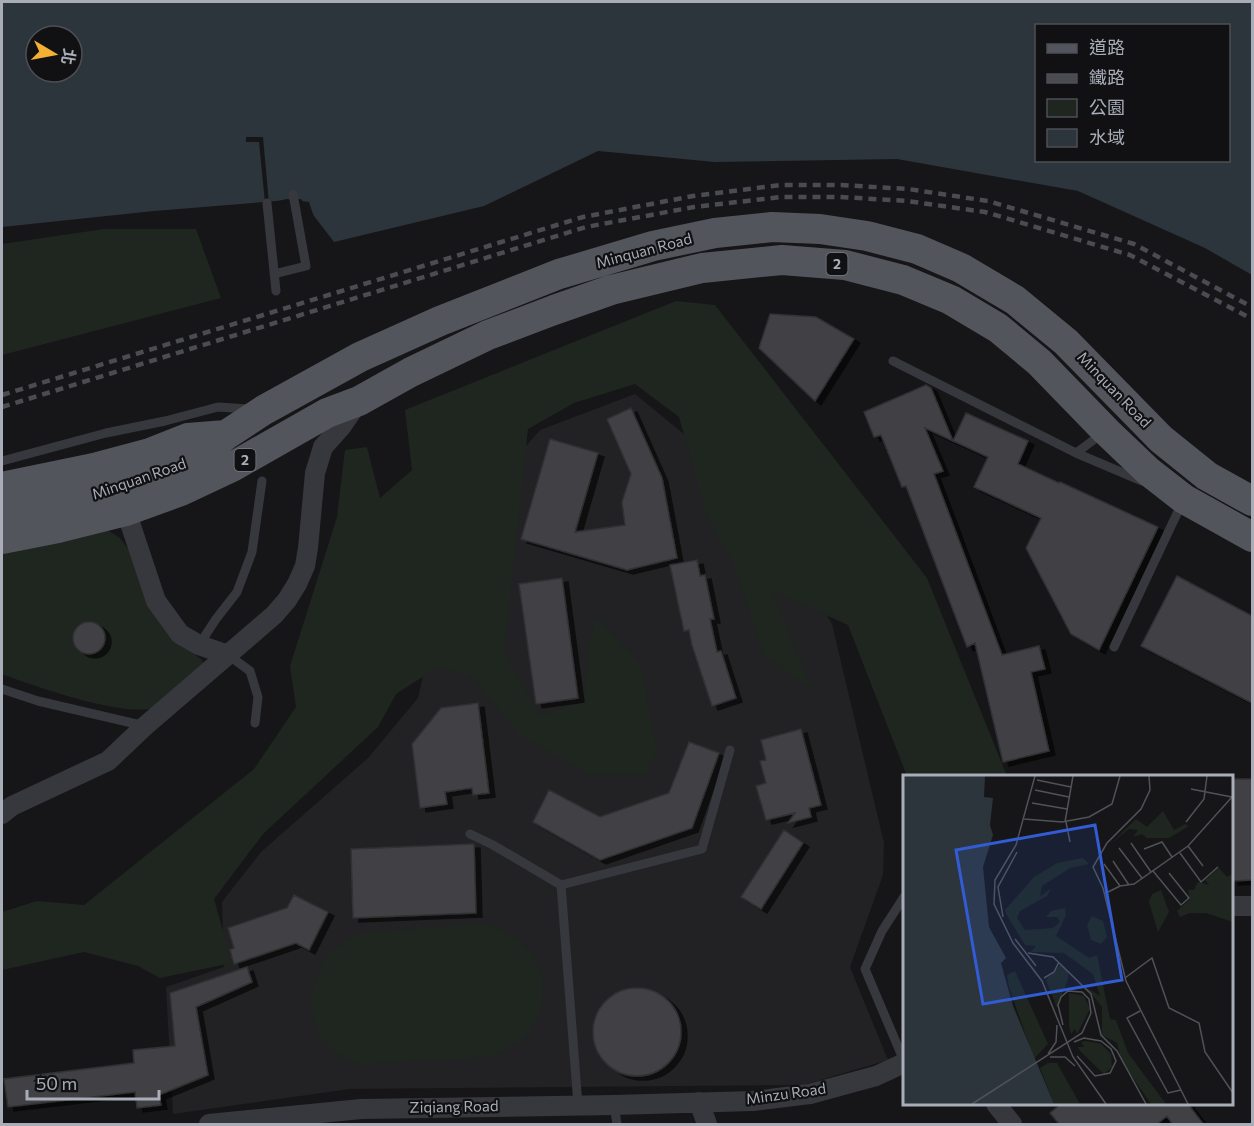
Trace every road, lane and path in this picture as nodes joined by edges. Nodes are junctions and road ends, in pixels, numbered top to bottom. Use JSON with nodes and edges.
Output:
{"nodes":[{"id":1,"x":292,"y":194,"type":"dead end"},
{"id":2,"x":267,"y":203,"type":"dead end"},
{"id":3,"x":274,"y":274,"type":"junction"},
{"id":4,"x":276,"y":291,"type":"dead end"},
{"id":5,"x":893,"y":361,"type":"dead end"},
{"id":6,"x":359,"y":400,"type":"junction"},
{"id":7,"x":264,"y":410,"type":"junction"},
{"id":8,"x":1106,"y":431,"type":"junction"},
{"id":9,"x":226,"y":435,"type":"junction"},
{"id":10,"x":1076,"y":453,"type":"junction"},
{"id":11,"x":2,"y":461,"type":"edge"},
{"id":12,"x":262,"y":481,"type":"dead end"},
{"id":13,"x":2,"y":487,"type":"edge"},
{"id":14,"x":1184,"y":499,"type":"junction"},
{"id":15,"x":1252,"y":501,"type":"edge"},
{"id":16,"x":126,"y":511,"type":"junction"},
{"id":17,"x":2,"y":515,"type":"edge"},
{"id":18,"x":1252,"y":537,"type":"edge"},
{"id":19,"x":2,"y":539,"type":"edge"},
{"id":20,"x":199,"y":645,"type":"junction"},
{"id":21,"x":1114,"y":647,"type":"dead end"},
{"id":22,"x":228,"y":655,"type":"junction"},
{"id":23,"x":2,"y":689,"type":"edge"},
{"id":24,"x":255,"y":723,"type":"dead end"},
{"id":25,"x":145,"y":726,"type":"junction"},
{"id":26,"x":730,"y":750,"type":"dead end"},
{"id":27,"x":2,"y":814,"type":"edge"},
{"id":28,"x":470,"y":834,"type":"dead end"},
{"id":29,"x":561,"y":885,"type":"junction"},
{"id":30,"x":903,"y":899,"type":"edge"},
{"id":31,"x":1233,"y":906,"type":"edge"},
{"id":32,"x":1252,"y":906,"type":"edge"},
{"id":33,"x":903,"y":1060,"type":"edge"},
{"id":34,"x":903,"y":1062,"type":"edge"},
{"id":35,"x":699,"y":1102,"type":"junction"},
{"id":36,"x":578,"y":1105,"type":"junction"},
{"id":37,"x":997,"y":1105,"type":"edge"},
{"id":38,"x":615,"y":1115,"type":"edge"},
{"id":39,"x":209,"y":1125,"type":"edge"},
{"id":40,"x":707,"y":1125,"type":"edge"},
{"id":41,"x":1012,"y":1125,"type":"edge"}],
"edges":[{"from":1,"to":3,"type":"lane"},
{"from":2,"to":3,"type":"lane"},
{"from":3,"to":4,"type":"lane"},
{"from":5,"to":10,"type":"lane"},
{"from":6,"to":8,"type":"main road","name":"Minquan Road","number":"2"},
{"from":6,"to":16,"type":"main road","name":"Minquan Road","number":"2"},
{"from":6,"to":22,"type":"street","name":"Minquan Road"},
{"from":7,"to":9,"type":"main road","name":"Minquan Road","number":"2"},
{"from":7,"to":11,"type":"lane"},
{"from":7,"to":15,"type":"main road","name":"Minquan Road","number":"2"},
{"from":8,"to":10,"type":"lane"},
{"from":8,"to":14,"type":"main road","name":"Minquan Road","number":"2"},
{"from":9,"to":13,"type":"main road"},
{"from":9,"to":17,"type":"main road","name":"Minquan Road","number":"2"},
{"from":10,"to":14,"type":"lane"},
{"from":12,"to":20,"type":"lane"},
{"from":14,"to":18,"type":"main road","name":"Minquan Road","number":"2"},
{"from":14,"to":21,"type":"lane"},
{"from":16,"to":19,"type":"main road","name":"Minquan Road","number":"2"},
{"from":16,"to":20,"type":"street"},
{"from":20,"to":22,"type":"street"},
{"from":22,"to":24,"type":"lane"},
{"from":22,"to":25,"type":"street","name":"Minquan Road"},
{"from":23,"to":25,"type":"lane"},
{"from":25,"to":27,"type":"street","name":"Minquan Road"},
{"from":26,"to":29,"type":"lane"},
{"from":28,"to":29,"type":"lane"},
{"from":29,"to":36,"type":"lane"},
{"from":30,"to":33,"type":"lane"},
{"from":31,"to":32,"type":"street"},
{"from":34,"to":35,"type":"street","name":"Minzu Road"},
{"from":35,"to":38,"type":"street","name":"Ziqiang Road"},
{"from":35,"to":40,"type":"street"},
{"from":36,"to":38,"type":"street","name":"Ziqiang Road"},
{"from":36,"to":39,"type":"street","name":"Ziqiang Road"},
{"from":37,"to":41,"type":"street"}]}
